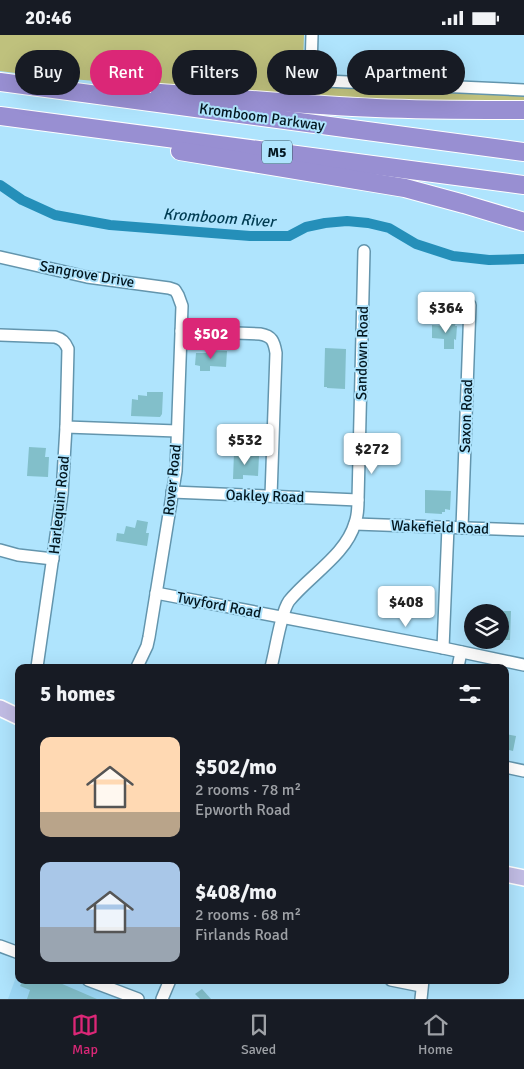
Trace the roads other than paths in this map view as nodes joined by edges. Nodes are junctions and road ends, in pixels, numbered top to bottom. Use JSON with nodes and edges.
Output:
{"nodes":[{"id":1,"x":312,"y":35,"type":"edge"},
{"id":2,"x":0,"y":81,"type":"edge"},
{"id":3,"x":524,"y":90,"type":"edge"},
{"id":4,"x":524,"y":110,"type":"edge"},
{"id":5,"x":0,"y":116,"type":"edge"},
{"id":6,"x":30,"y":120,"type":"junction"},
{"id":7,"x":524,"y":151,"type":"edge"},
{"id":8,"x":524,"y":185,"type":"edge"},
{"id":9,"x":524,"y":222,"type":"edge"},
{"id":10,"x":364,"y":251,"type":"dead end"},
{"id":11,"x":0,"y":257,"type":"edge"},
{"id":12,"x":175,"y":290,"type":"joint"},
{"id":13,"x":470,"y":305,"type":"dead end"},
{"id":14,"x":181,"y":331,"type":"junction"},
{"id":15,"x":0,"y":335,"type":"edge"},
{"id":16,"x":66,"y":427,"type":"junction"},
{"id":17,"x":177,"y":431,"type":"junction"},
{"id":18,"x":172,"y":492,"type":"junction"},
{"id":19,"x":271,"y":496,"type":"junction"},
{"id":20,"x":358,"y":500,"type":"junction"},
{"id":21,"x":355,"y":524,"type":"junction"},
{"id":22,"x":448,"y":527,"type":"junction"},
{"id":23,"x":462,"y":528,"type":"junction"},
{"id":24,"x":524,"y":530,"type":"edge"},
{"id":25,"x":0,"y":551,"type":"edge"},
{"id":26,"x":53,"y":559,"type":"junction"},
{"id":27,"x":156,"y":593,"type":"junction"},
{"id":28,"x":283,"y":617,"type":"junction"},
{"id":29,"x":443,"y":648,"type":"junction"},
{"id":30,"x":461,"y":652,"type":"junction"},
{"id":31,"x":37,"y":664,"type":"edge"},
{"id":32,"x":138,"y":664,"type":"edge"},
{"id":33,"x":272,"y":664,"type":"edge"},
{"id":34,"x":459,"y":664,"type":"edge"},
{"id":35,"x":524,"y":665,"type":"edge"},
{"id":36,"x":0,"y":708,"type":"edge"},
{"id":37,"x":15,"y":715,"type":"edge"},
{"id":38,"x":509,"y":768,"type":"edge"},
{"id":39,"x":524,"y":771,"type":"edge"},
{"id":40,"x":509,"y":875,"type":"edge"},
{"id":41,"x":524,"y":878,"type":"edge"},
{"id":42,"x":0,"y":946,"type":"edge"},
{"id":43,"x":15,"y":951,"type":"edge"},
{"id":44,"x":99,"y":984,"type":"edge"},
{"id":45,"x":168,"y":984,"type":"edge"},
{"id":46,"x":422,"y":984,"type":"edge"},
{"id":47,"x":138,"y":999,"type":"edge"},
{"id":48,"x":162,"y":999,"type":"edge"},
{"id":49,"x":421,"y":999,"type":"edge"}],
"edges":[{"from":1,"to":3,"type":"street"},
{"from":2,"to":4,"type":"highway"},
{"from":2,"to":7,"type":"highway","name":"Kromboom Parkway","number":"M5"},
{"from":5,"to":6,"type":"highway","number":"M5"},
{"from":6,"to":8,"type":"highway","number":"M5"},
{"from":6,"to":9,"type":"highway"},
{"from":10,"to":20,"type":"street","name":"Sandown Road"},
{"from":11,"to":12,"type":"street","name":"Sangrove Drive"},
{"from":12,"to":14,"type":"street","name":"Rover Road"},
{"from":13,"to":23,"type":"street","name":"Saxon Road"},
{"from":14,"to":17,"type":"street","name":"Rover Road"},
{"from":14,"to":19,"type":"street"},
{"from":15,"to":16,"type":"street","name":"Harlequin Road"},
{"from":16,"to":17,"type":"street"},
{"from":16,"to":26,"type":"street","name":"Harlequin Road"},
{"from":17,"to":18,"type":"street","name":"Rover Road"},
{"from":18,"to":19,"type":"street","name":"Oakley Road"},
{"from":18,"to":27,"type":"street","name":"Rover Road"},
{"from":19,"to":20,"type":"street","name":"Oakley Road"},
{"from":20,"to":21,"type":"street","name":"Sandown Road"},
{"from":21,"to":22,"type":"street","name":"Wakefield Road"},
{"from":21,"to":28,"type":"street","name":"Sandown Road"},
{"from":22,"to":23,"type":"street","name":"Wakefield Road"},
{"from":22,"to":29,"type":"street"},
{"from":23,"to":24,"type":"street","name":"Wakefield Road"},
{"from":25,"to":26,"type":"street"},
{"from":26,"to":31,"type":"street","name":"Harlequin Road"},
{"from":27,"to":28,"type":"street","name":"Twyford Road"},
{"from":27,"to":32,"type":"street","name":"Rover Road"},
{"from":28,"to":29,"type":"street","name":"Twyford Road"},
{"from":28,"to":33,"type":"street","name":"Sandown Road"},
{"from":29,"to":30,"type":"street","name":"Twyford Road"},
{"from":30,"to":34,"type":"street"},
{"from":30,"to":35,"type":"street","name":"Twyford Road"},
{"from":36,"to":37,"type":"main road"},
{"from":38,"to":39,"type":"street"},
{"from":40,"to":41,"type":"main road"},
{"from":42,"to":43,"type":"street"},
{"from":44,"to":47,"type":"street"},
{"from":45,"to":48,"type":"street"},
{"from":46,"to":49,"type":"street"}]}
